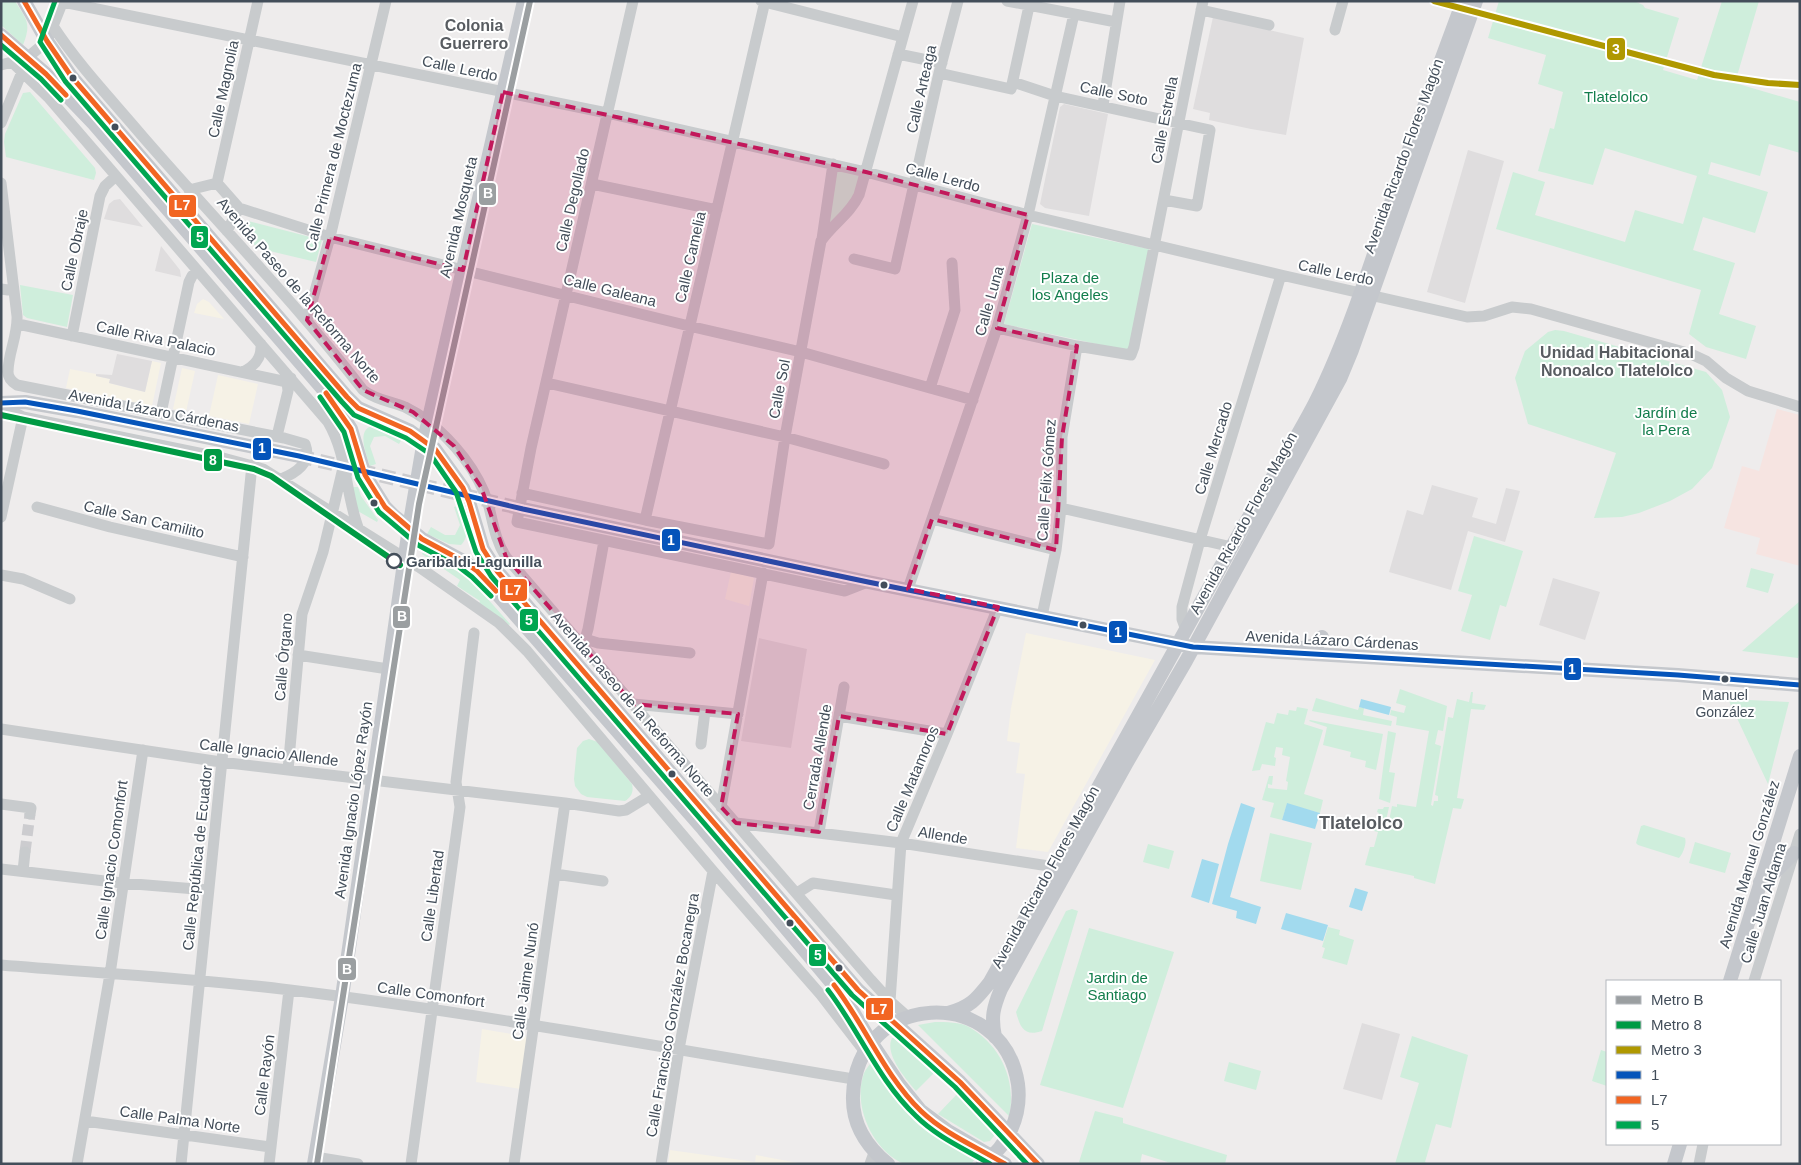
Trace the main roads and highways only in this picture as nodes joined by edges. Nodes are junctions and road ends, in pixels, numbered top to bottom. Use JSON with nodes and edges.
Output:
{"nodes":[{"id":1,"x":24,"y":1,"type":"edge"},
{"id":2,"x":524,"y":1,"type":"edge"},
{"id":3,"x":1468,"y":4,"type":"edge"},
{"id":4,"x":1,"y":34,"type":"edge"},
{"id":5,"x":1365,"y":294,"type":"junction"},
{"id":6,"x":1,"y":405,"type":"edge"},
{"id":7,"x":424,"y":440,"type":"junction"},
{"id":8,"x":299,"y":456,"type":"tunnel mouth"},
{"id":9,"x":523,"y":509,"type":"tunnel mouth"},
{"id":10,"x":409,"y":528,"type":"junction"},
{"id":11,"x":1322,"y":637,"type":"dead end"},
{"id":12,"x":1178,"y":644,"type":"junction"},
{"id":13,"x":1194,"y":647,"type":"junction"},
{"id":14,"x":1282,"y":653,"type":"junction"},
{"id":15,"x":1800,"y":684,"type":"edge"},
{"id":16,"x":1800,"y":756,"type":"edge"},
{"id":17,"x":1794,"y":853,"type":"road end"},
{"id":18,"x":1760,"y":882,"type":"junction"},
{"id":19,"x":1730,"y":980,"type":"edge"},
{"id":20,"x":948,"y":1013,"type":"junction"},
{"id":21,"x":894,"y":1023,"type":"junction"},
{"id":22,"x":995,"y":1037,"type":"junction"},
{"id":23,"x":868,"y":1047,"type":"junction"},
{"id":24,"x":1010,"y":1134,"type":"junction"},
{"id":25,"x":1680,"y":1145,"type":"edge"},
{"id":26,"x":872,"y":1158,"type":"edge"},
{"id":27,"x":315,"y":1160,"type":"edge"},
{"id":28,"x":994,"y":1161,"type":"edge"},
{"id":29,"x":888,"y":1164,"type":"edge"},
{"id":30,"x":1038,"y":1164,"type":"edge"},
{"id":31,"x":1674,"y":1164,"type":"edge"}],
"edges":[{"from":1,"to":7,"type":"main road","name":"Avenida Paseo de la Reforma Norte"},
{"from":2,"to":7,"type":"main road","name":"Avenida Mosqueta"},
{"from":3,"to":5,"type":"main road","name":"Avenida Ricardo Flores Magón"},
{"from":4,"to":10,"type":"main road","name":"Avenida Paseo de la Reforma Norte"},
{"from":5,"to":12,"type":"main road","name":"Avenida Ricardo Flores Magón"},
{"from":5,"to":13,"type":"main road","name":"Avenida Ricardo Flores Magón"},
{"from":6,"to":8,"type":"main road","name":"Avenida Lázaro Cárdenas"},
{"from":7,"to":10,"type":"main road","name":"Avenida Ignacio López Rayón"},
{"from":7,"to":21,"type":"main road","name":"Avenida Paseo de la Reforma Norte"},
{"from":9,"to":12,"type":"main road","name":"Avenida Lázaro Cárdenas"},
{"from":10,"to":23,"type":"main road","name":"Avenida Paseo de la Reforma Norte"},
{"from":10,"to":27,"type":"main road","name":"Avenida Ignacio López Rayón"},
{"from":11,"to":14,"type":"main road"},
{"from":12,"to":13,"type":"main road","name":"Avenida Lázaro Cárdenas"},
{"from":12,"to":20,"type":"main road","name":"Avenida Ricardo Flores Magón"},
{"from":13,"to":14,"type":"main road","name":"Avenida Lázaro Cárdenas"},
{"from":13,"to":22,"type":"main road","name":"Avenida Ricardo Flores Magón"},
{"from":14,"to":15,"type":"main road","name":"Avenida Lázaro Cárdenas"},
{"from":16,"to":18,"type":"main road","name":"Avenida Manuel González"},
{"from":17,"to":18,"type":"main road"},
{"from":18,"to":19,"type":"main road","name":"Avenida Manuel González"},
{"from":20,"to":21,"type":"main road"},
{"from":20,"to":22,"type":"main road"},
{"from":21,"to":23,"type":"main road"},
{"from":21,"to":24,"type":"main road","name":"Avenida Paseo de la Reforma Norte"},
{"from":22,"to":24,"type":"main road"},
{"from":23,"to":26,"type":"main road"},
{"from":23,"to":28,"type":"main road","name":"Avenida Paseo de la Reforma Norte"},
{"from":24,"to":28,"type":"main road"},
{"from":24,"to":30,"type":"main road","name":"Avenida Paseo de la Reforma Norte"},
{"from":25,"to":31,"type":"main road"},
{"from":26,"to":29,"type":"main road"}]}
